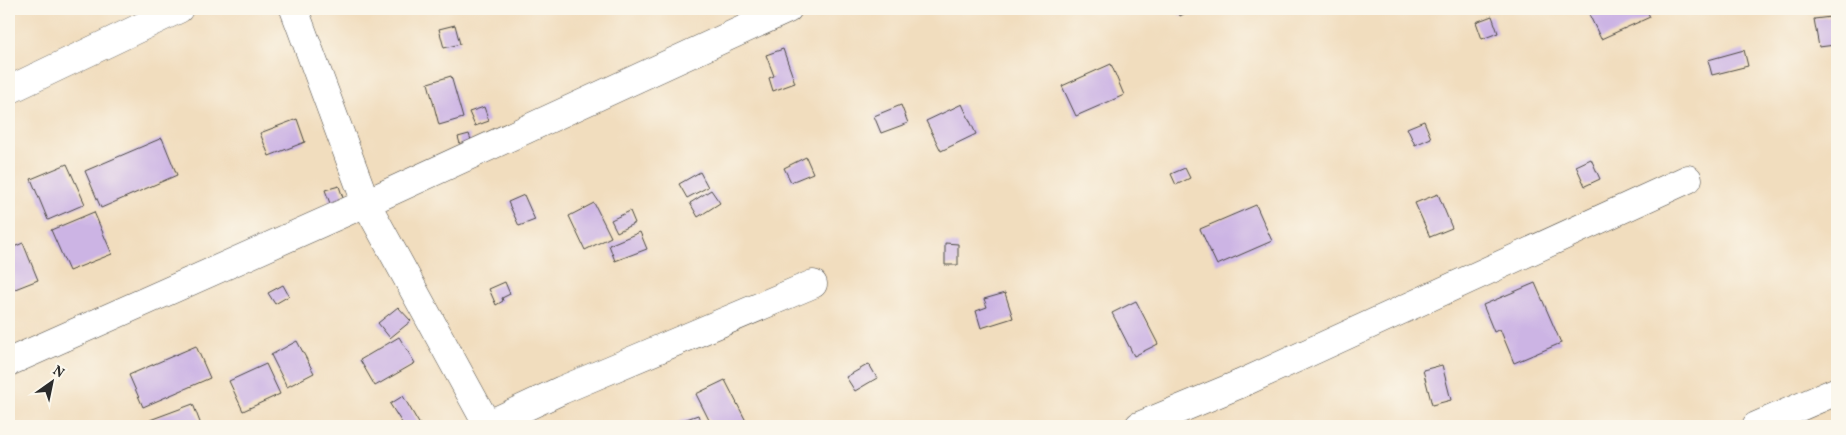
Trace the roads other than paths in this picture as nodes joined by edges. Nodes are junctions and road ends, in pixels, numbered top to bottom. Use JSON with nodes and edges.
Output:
{"nodes":[{"id":1,"x":179,"y":9,"type":"edge"},
{"id":2,"x":294,"y":9,"type":"edge"},
{"id":3,"x":788,"y":9,"type":"edge"},
{"id":4,"x":9,"y":90,"type":"edge"},
{"id":5,"x":1688,"y":179,"type":"dead end"},
{"id":6,"x":366,"y":203,"type":"junction"},
{"id":7,"x":813,"y":284,"type":"dead end"},
{"id":8,"x":9,"y":362,"type":"edge"},
{"id":9,"x":1837,"y":392,"type":"edge"},
{"id":10,"x":487,"y":426,"type":"edge"},
{"id":11,"x":1139,"y":426,"type":"edge"},
{"id":12,"x":1756,"y":426,"type":"edge"}],
"edges":[{"from":1,"to":4,"type":"street"},
{"from":2,"to":6,"type":"street"},
{"from":3,"to":6,"type":"street"},
{"from":5,"to":11,"type":"street"},
{"from":6,"to":8,"type":"street"},
{"from":6,"to":10,"type":"street"},
{"from":7,"to":10,"type":"street"},
{"from":9,"to":12,"type":"street"}]}
